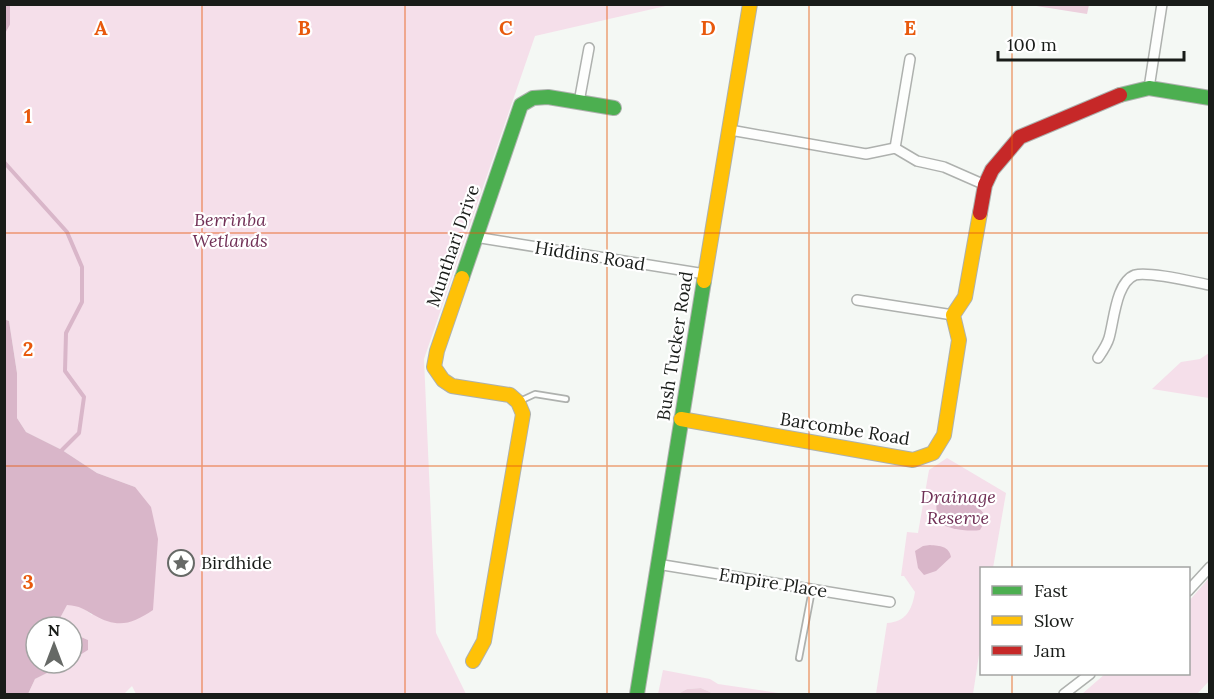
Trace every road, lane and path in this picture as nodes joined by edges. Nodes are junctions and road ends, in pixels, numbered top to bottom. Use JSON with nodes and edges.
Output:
{"nodes":[{"id":1,"x":750,"y":4,"type":"edge"},
{"id":2,"x":1162,"y":4,"type":"edge"},
{"id":3,"x":589,"y":48,"type":"dead end"},
{"id":4,"x":910,"y":59,"type":"dead end"},
{"id":5,"x":1149,"y":88,"type":"junction"},
{"id":6,"x":1209,"y":98,"type":"edge"},
{"id":7,"x":579,"y":102,"type":"junction"},
{"id":8,"x":615,"y":108,"type":"dead end"},
{"id":9,"x":730,"y":130,"type":"junction"},
{"id":10,"x":895,"y":148,"type":"junction"},
{"id":11,"x":984,"y":185,"type":"junction"},
{"id":12,"x":475,"y":237,"type":"junction"},
{"id":13,"x":705,"y":274,"type":"junction"},
{"id":14,"x":1209,"y":285,"type":"edge"},
{"id":15,"x":857,"y":300,"type":"dead end"},
{"id":16,"x":953,"y":315,"type":"junction"},
{"id":17,"x":1098,"y":358,"type":"dead end"},
{"id":18,"x":566,"y":399,"type":"dead end"},
{"id":19,"x":518,"y":402,"type":"junction"},
{"id":20,"x":681,"y":419,"type":"junction"},
{"id":21,"x":657,"y":564,"type":"junction"},
{"id":22,"x":1209,"y":567,"type":"edge"},
{"id":23,"x":812,"y":589,"type":"junction"},
{"id":24,"x":1190,"y":589,"type":"edge"},
{"id":25,"x":890,"y":602,"type":"dead end"},
{"id":26,"x":800,"y":658,"type":"dead end"},
{"id":27,"x":473,"y":660,"type":"dead end"},
{"id":28,"x":1089,"y":675,"type":"edge"},
{"id":29,"x":637,"y":694,"type":"edge"},
{"id":30,"x":1064,"y":694,"type":"edge"}],
"edges":[{"from":1,"to":9,"type":"street","name":"Bush Tucker Road"},
{"from":2,"to":5,"type":"street"},
{"from":3,"to":7,"type":"street"},
{"from":4,"to":10,"type":"street"},
{"from":5,"to":6,"type":"street"},
{"from":5,"to":11,"type":"street"},
{"from":7,"to":8,"type":"street","name":"Munthari Drive"},
{"from":7,"to":12,"type":"street","name":"Munthari Drive"},
{"from":9,"to":10,"type":"street"},
{"from":9,"to":13,"type":"street","name":"Bush Tucker Road"},
{"from":10,"to":11,"type":"street"},
{"from":11,"to":16,"type":"street"},
{"from":12,"to":13,"type":"street","name":"Hiddins Road"},
{"from":12,"to":19,"type":"street","name":"Munthari Drive"},
{"from":13,"to":20,"type":"street","name":"Bush Tucker Road"},
{"from":14,"to":17,"type":"street"},
{"from":15,"to":16,"type":"street"},
{"from":16,"to":20,"type":"street","name":"Barcombe Road"},
{"from":18,"to":19,"type":"lane"},
{"from":19,"to":27,"type":"street"},
{"from":20,"to":21,"type":"street","name":"Bush Tucker Road"},
{"from":21,"to":23,"type":"street","name":"Empire Place"},
{"from":21,"to":29,"type":"street","name":"Bush Tucker Road"},
{"from":22,"to":24,"type":"street"},
{"from":23,"to":25,"type":"street","name":"Empire Place"},
{"from":23,"to":26,"type":"lane"},
{"from":28,"to":30,"type":"street"}]}
